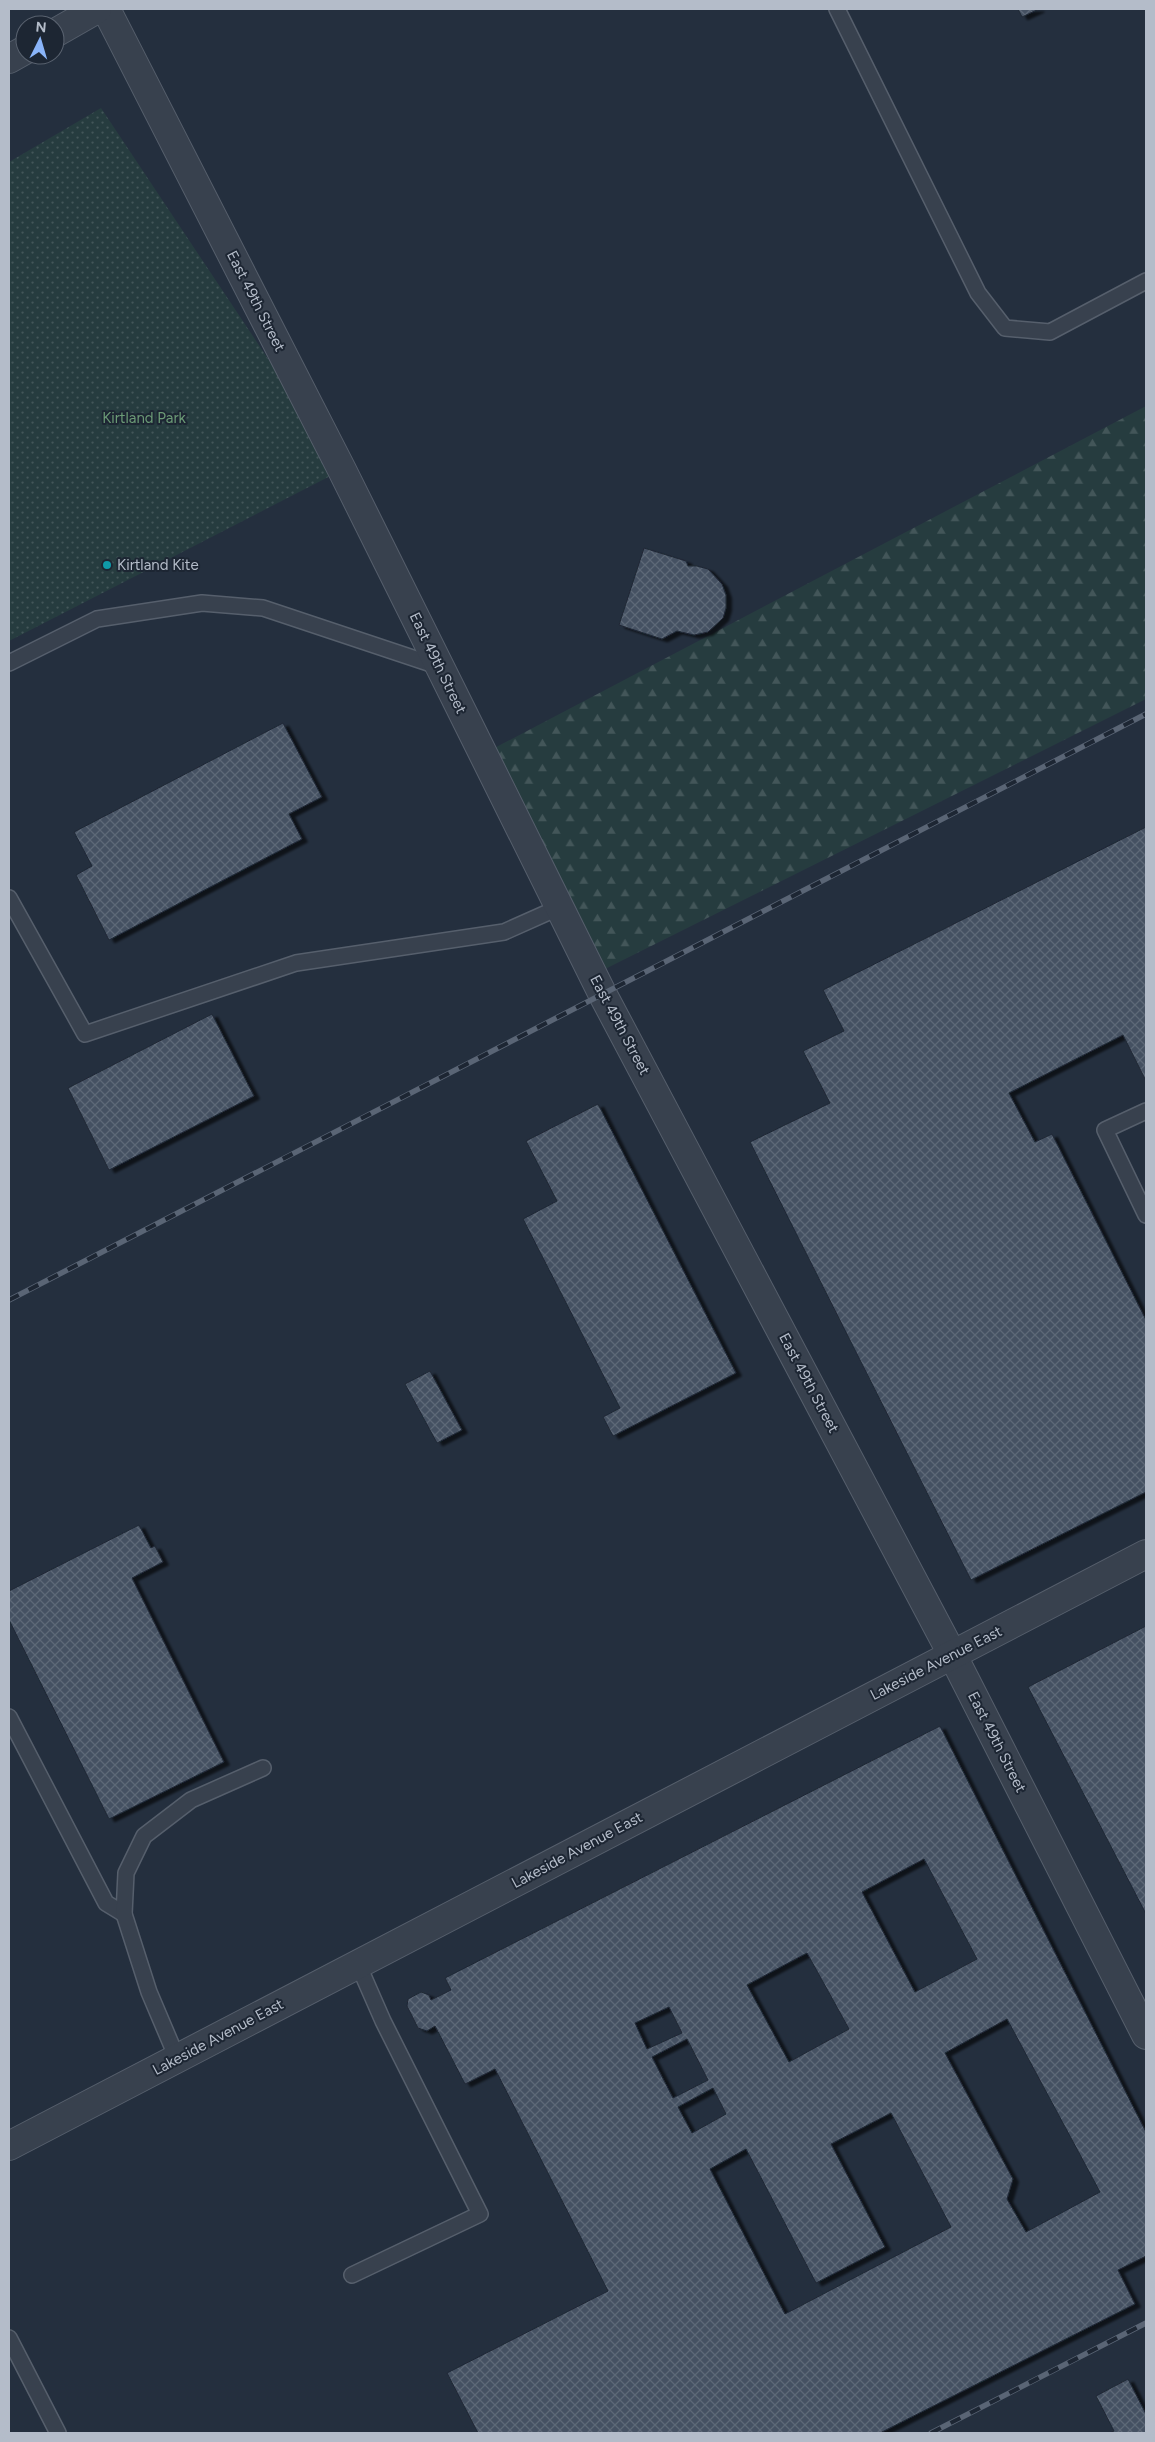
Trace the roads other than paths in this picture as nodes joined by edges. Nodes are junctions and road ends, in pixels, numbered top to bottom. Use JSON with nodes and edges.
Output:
{"nodes":[{"id":1,"x":97,"y":9,"type":"edge"},
{"id":2,"x":106,"y":9,"type":"edge"},
{"id":3,"x":837,"y":9,"type":"edge"},
{"id":4,"x":65,"y":27,"type":"edge"},
{"id":5,"x":1146,"y":281,"type":"edge"},
{"id":6,"x":9,"y":663,"type":"edge"},
{"id":7,"x":440,"y":667,"type":"junction"},
{"id":8,"x":9,"y":898,"type":"edge"},
{"id":9,"x":560,"y":907,"type":"junction"},
{"id":10,"x":1146,"y":1110,"type":"edge"},
{"id":11,"x":1146,"y":1215,"type":"edge"},
{"id":12,"x":1146,"y":1554,"type":"edge"},
{"id":13,"x":952,"y":1654,"type":"junction"},
{"id":14,"x":9,"y":1717,"type":"edge"},
{"id":15,"x":263,"y":1768,"type":"dead end"},
{"id":16,"x":124,"y":1914,"type":"junction"},
{"id":17,"x":358,"y":1964,"type":"junction"},
{"id":18,"x":1146,"y":2035,"type":"edge"},
{"id":19,"x":177,"y":2058,"type":"junction"},
{"id":20,"x":9,"y":2146,"type":"edge"},
{"id":21,"x":352,"y":2275,"type":"dead end"},
{"id":22,"x":9,"y":2338,"type":"edge"},
{"id":23,"x":58,"y":2433,"type":"edge"}],
"edges":[{"from":1,"to":4,"type":"street"},
{"from":2,"to":7,"type":"street","name":"East 49th Street"},
{"from":3,"to":5,"type":"lane"},
{"from":6,"to":7,"type":"lane"},
{"from":7,"to":9,"type":"street","name":"East 49th Street"},
{"from":8,"to":9,"type":"lane"},
{"from":9,"to":13,"type":"street","name":"East 49th Street"},
{"from":10,"to":11,"type":"lane"},
{"from":12,"to":13,"type":"street","name":"Lakeside Avenue East"},
{"from":13,"to":17,"type":"street","name":"Lakeside Avenue East"},
{"from":13,"to":18,"type":"street","name":"East 49th Street"},
{"from":14,"to":16,"type":"lane"},
{"from":15,"to":16,"type":"lane"},
{"from":16,"to":19,"type":"lane"},
{"from":17,"to":19,"type":"street","name":"Lakeside Avenue East"},
{"from":17,"to":21,"type":"lane"},
{"from":19,"to":20,"type":"street","name":"Lakeside Avenue East"},
{"from":22,"to":23,"type":"lane"}]}
